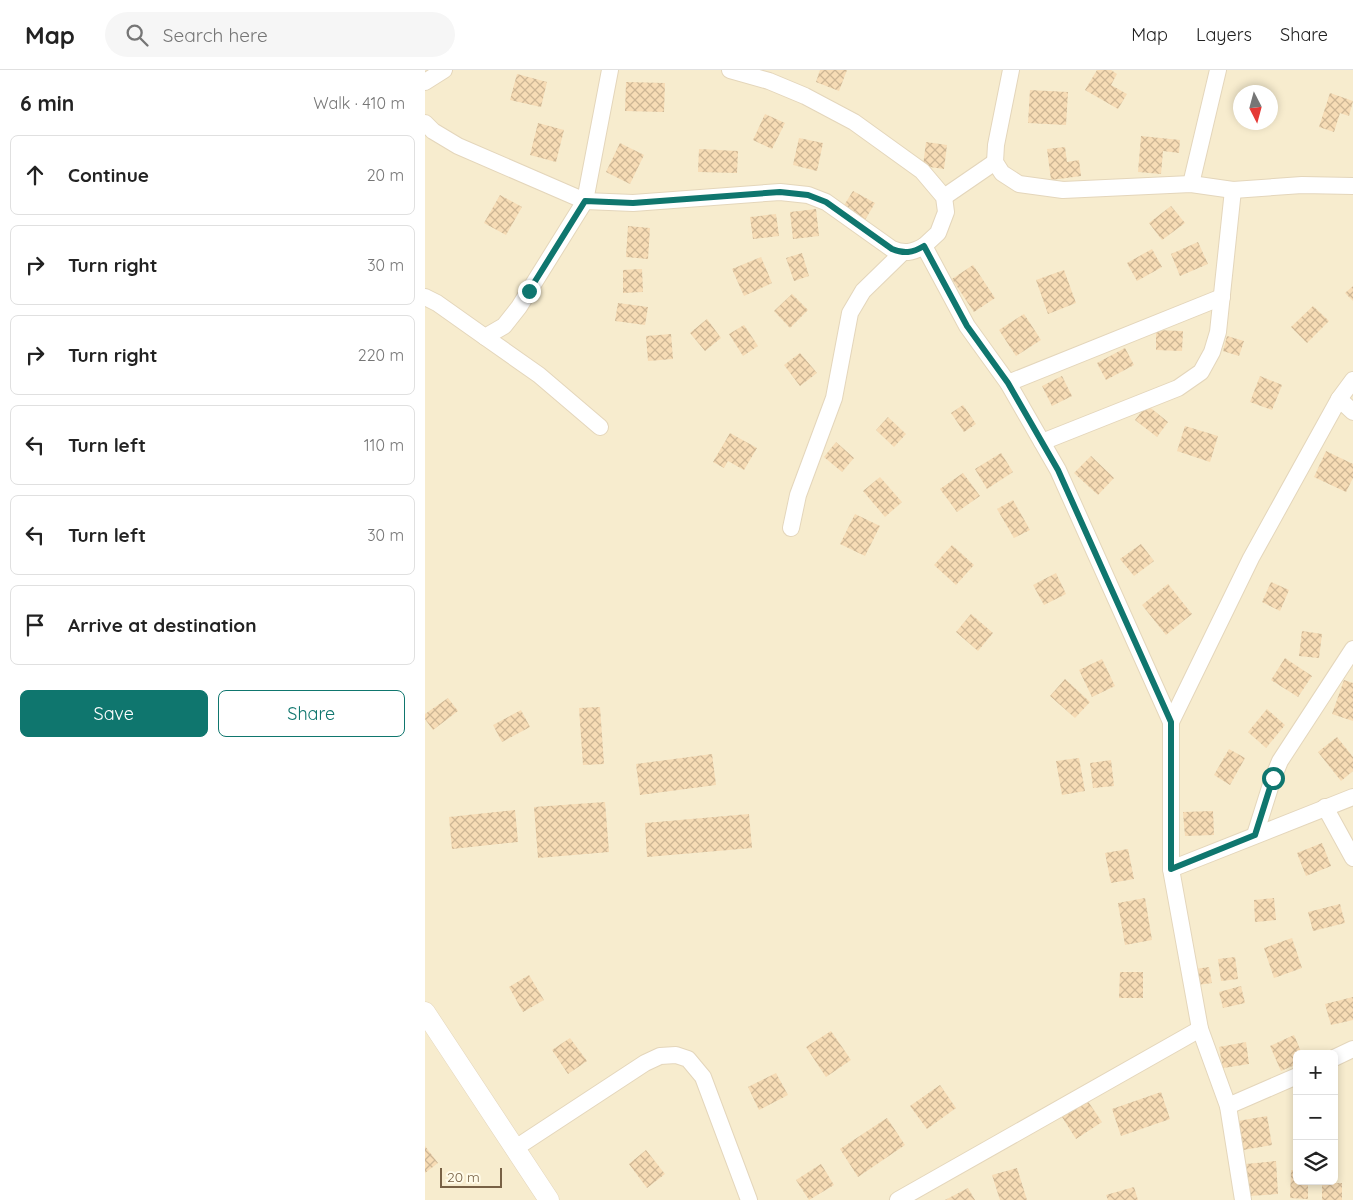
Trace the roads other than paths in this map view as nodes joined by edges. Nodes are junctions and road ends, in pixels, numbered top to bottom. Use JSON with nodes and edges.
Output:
{"nodes":[{"id":1,"x":444,"y":70,"type":"edge"},
{"id":2,"x":610,"y":70,"type":"edge"},
{"id":3,"x":730,"y":70,"type":"edge"},
{"id":4,"x":1011,"y":70,"type":"edge"},
{"id":5,"x":1218,"y":70,"type":"edge"},
{"id":6,"x":427,"y":77,"type":"edge"},
{"id":7,"x":425,"y":123,"type":"edge"},
{"id":8,"x":995,"y":162,"type":"junction"},
{"id":9,"x":1191,"y":184,"type":"junction"},
{"id":10,"x":1353,"y":186,"type":"edge"},
{"id":11,"x":1233,"y":190,"type":"junction"},
{"id":12,"x":944,"y":197,"type":"junction"},
{"id":13,"x":585,"y":201,"type":"junction"},
{"id":14,"x":924,"y":246,"type":"junction"},
{"id":15,"x":902,"y":253,"type":"junction"},
{"id":16,"x":425,"y":297,"type":"edge"},
{"id":17,"x":1222,"y":297,"type":"junction"},
{"id":18,"x":485,"y":337,"type":"junction"},
{"id":19,"x":1353,"y":380,"type":"edge"},
{"id":20,"x":1008,"y":383,"type":"junction"},
{"id":21,"x":1339,"y":399,"type":"junction"},
{"id":22,"x":1353,"y":412,"type":"edge"},
{"id":23,"x":600,"y":427,"type":"dead end"},
{"id":24,"x":1042,"y":442,"type":"junction"},
{"id":25,"x":791,"y":528,"type":"dead end"},
{"id":26,"x":1353,"y":649,"type":"edge"},
{"id":27,"x":1171,"y":722,"type":"junction"},
{"id":28,"x":1353,"y":796,"type":"edge"},
{"id":29,"x":1325,"y":807,"type":"junction"},
{"id":30,"x":1255,"y":835,"type":"junction"},
{"id":31,"x":1353,"y":858,"type":"edge"},
{"id":32,"x":1171,"y":869,"type":"junction"},
{"id":33,"x":425,"y":1012,"type":"edge"},
{"id":34,"x":1200,"y":1029,"type":"junction"},
{"id":35,"x":1353,"y":1049,"type":"edge"},
{"id":36,"x":1338,"y":1056,"type":"edge"},
{"id":37,"x":1293,"y":1078,"type":"edge"},
{"id":38,"x":1228,"y":1106,"type":"junction"},
{"id":39,"x":514,"y":1149,"type":"junction"},
{"id":40,"x":549,"y":1200,"type":"edge"},
{"id":41,"x":749,"y":1200,"type":"edge"},
{"id":42,"x":898,"y":1200,"type":"edge"},
{"id":43,"x":1243,"y":1200,"type":"edge"}],
"edges":[{"from":1,"to":6,"type":"street"},
{"from":2,"to":13,"type":"street"},
{"from":3,"to":12,"type":"street"},
{"from":4,"to":8,"type":"street"},
{"from":5,"to":9,"type":"street"},
{"from":7,"to":13,"type":"street"},
{"from":8,"to":9,"type":"street"},
{"from":8,"to":12,"type":"street"},
{"from":9,"to":11,"type":"street"},
{"from":10,"to":11,"type":"street"},
{"from":11,"to":17,"type":"street"},
{"from":12,"to":14,"type":"street"},
{"from":13,"to":15,"type":"street"},
{"from":13,"to":18,"type":"street"},
{"from":14,"to":15,"type":"street"},
{"from":14,"to":20,"type":"street"},
{"from":15,"to":25,"type":"street"},
{"from":16,"to":18,"type":"street"},
{"from":17,"to":20,"type":"street"},
{"from":17,"to":24,"type":"street"},
{"from":18,"to":23,"type":"street"},
{"from":19,"to":21,"type":"street"},
{"from":20,"to":24,"type":"street"},
{"from":21,"to":22,"type":"street"},
{"from":21,"to":27,"type":"street"},
{"from":24,"to":27,"type":"street"},
{"from":26,"to":30,"type":"street"},
{"from":27,"to":32,"type":"street"},
{"from":28,"to":29,"type":"street"},
{"from":29,"to":30,"type":"street"},
{"from":29,"to":31,"type":"street"},
{"from":30,"to":32,"type":"street"},
{"from":32,"to":34,"type":"street"},
{"from":33,"to":39,"type":"street"},
{"from":34,"to":38,"type":"street"},
{"from":34,"to":42,"type":"street"},
{"from":35,"to":36,"type":"street"},
{"from":37,"to":38,"type":"street"},
{"from":38,"to":43,"type":"street"},
{"from":39,"to":40,"type":"street"},
{"from":39,"to":41,"type":"street"}]}
